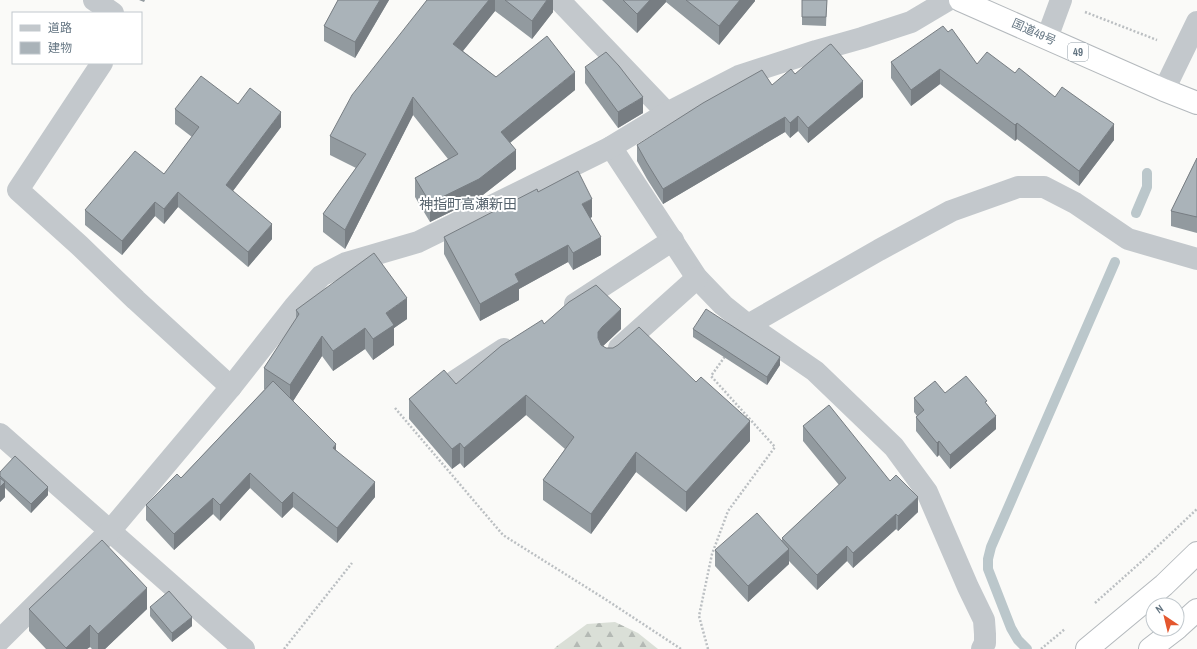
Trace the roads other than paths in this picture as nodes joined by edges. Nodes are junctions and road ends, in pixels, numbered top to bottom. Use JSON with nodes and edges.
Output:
{"nodes":[{"id":1,"x":94,"y":0,"type":"edge"},
{"id":2,"x":559,"y":0,"type":"edge"},
{"id":3,"x":948,"y":0,"type":"edge"},
{"id":4,"x":960,"y":0,"type":"edge"},
{"id":5,"x":1061,"y":0,"type":"edge"},
{"id":6,"x":112,"y":12,"type":"edge"},
{"id":7,"x":1197,"y":22,"type":"edge"},
{"id":8,"x":1047,"y":38,"type":"junction"},
{"id":9,"x":101,"y":64,"type":"edge"},
{"id":10,"x":1164,"y":90,"type":"junction"},
{"id":11,"x":1197,"y":103,"type":"edge"},
{"id":12,"x":667,"y":114,"type":"junction"},
{"id":13,"x":611,"y":147,"type":"junction"},
{"id":14,"x":673,"y":240,"type":"junction"},
{"id":15,"x":1197,"y":259,"type":"edge"},
{"id":16,"x":698,"y":278,"type":"junction"},
{"id":17,"x":560,"y":313,"type":"edge"},
{"id":18,"x":748,"y":325,"type":"junction"},
{"id":19,"x":521,"y":338,"type":"edge"},
{"id":20,"x":610,"y":356,"type":"edge"},
{"id":21,"x":455,"y":381,"type":"edge"},
{"id":22,"x":231,"y":387,"type":"junction"},
{"id":23,"x":0,"y":434,"type":"edge"},
{"id":24,"x":110,"y":531,"type":"junction"},
{"id":25,"x":1197,"y":553,"type":"edge"},
{"id":26,"x":1197,"y":610,"type":"edge"},
{"id":27,"x":1185,"y":620,"type":"edge"},
{"id":28,"x":1165,"y":637,"type":"edge"},
{"id":29,"x":0,"y":640,"type":"edge"},
{"id":30,"x":244,"y":649,"type":"edge"},
{"id":31,"x":982,"y":649,"type":"edge"},
{"id":32,"x":1087,"y":649,"type":"edge"},
{"id":33,"x":1150,"y":649,"type":"edge"}],
"edges":[{"from":1,"to":6,"type":"street"},
{"from":2,"to":12,"type":"street"},
{"from":3,"to":12,"type":"street"},
{"from":4,"to":8,"type":"highway","name":"国道49号","number":"49"},
{"from":5,"to":8,"type":"street"},
{"from":7,"to":10,"type":"street"},
{"from":8,"to":10,"type":"highway","name":"国道49号","number":"49"},
{"from":9,"to":22,"type":"street"},
{"from":10,"to":11,"type":"highway","name":"国道49号","number":"49"},
{"from":12,"to":13,"type":"street"},
{"from":13,"to":14,"type":"street"},
{"from":13,"to":22,"type":"street"},
{"from":14,"to":16,"type":"street"},
{"from":14,"to":17,"type":"street"},
{"from":15,"to":18,"type":"street"},
{"from":16,"to":18,"type":"street"},
{"from":16,"to":20,"type":"street"},
{"from":18,"to":31,"type":"street"},
{"from":19,"to":21,"type":"street"},
{"from":22,"to":24,"type":"street"},
{"from":23,"to":24,"type":"street"},
{"from":24,"to":29,"type":"street"},
{"from":24,"to":30,"type":"street"},
{"from":25,"to":32,"type":"highway"},
{"from":26,"to":27,"type":"highway"},
{"from":28,"to":33,"type":"highway"}]}
